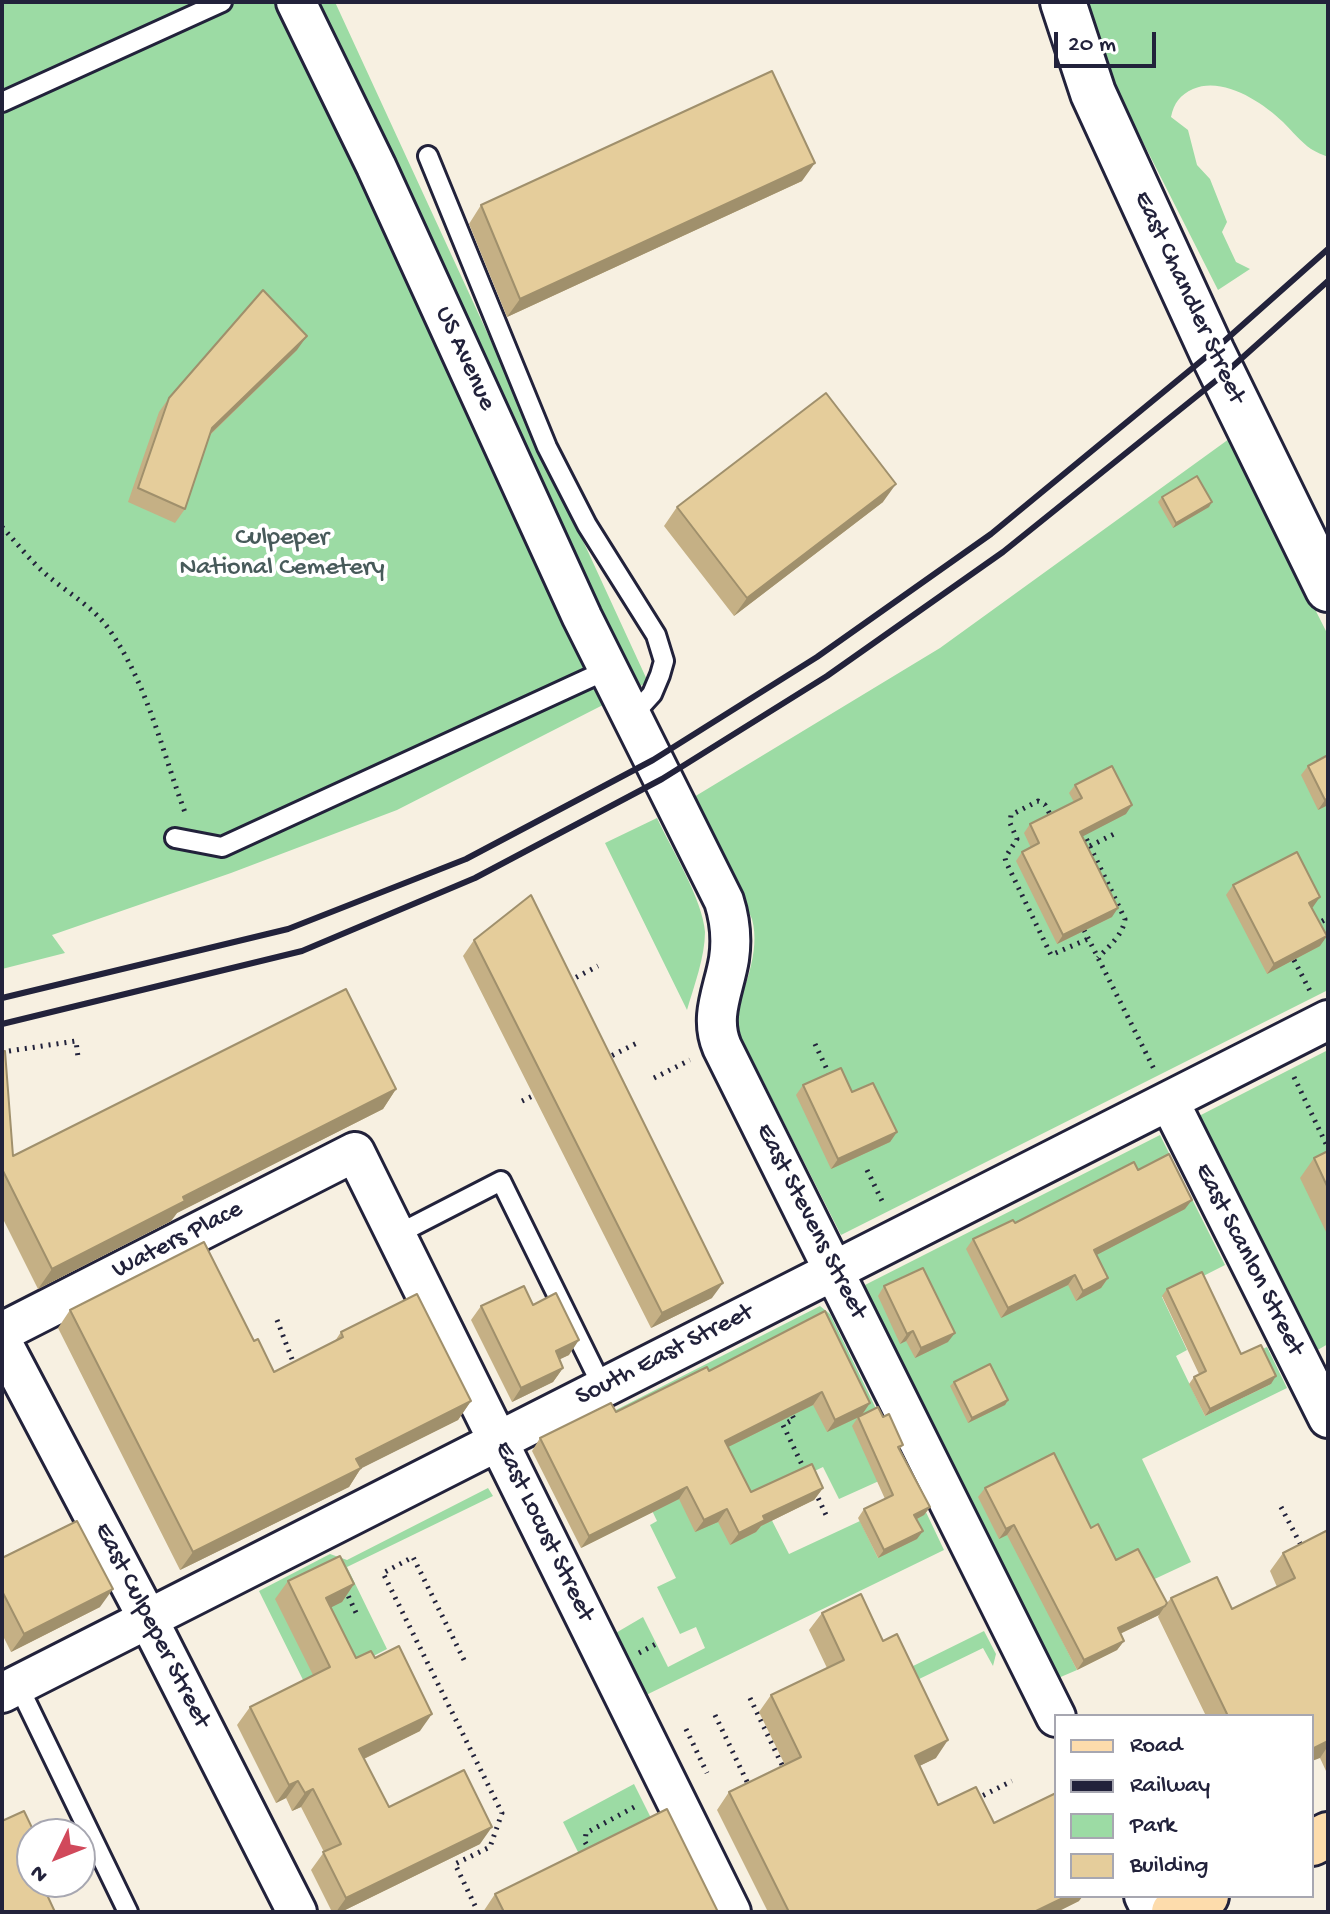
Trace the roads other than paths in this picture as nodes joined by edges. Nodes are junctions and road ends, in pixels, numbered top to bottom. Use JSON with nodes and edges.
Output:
{"nodes":[{"id":1,"x":222,"y":2,"type":"edge"},
{"id":2,"x":296,"y":2,"type":"edge"},
{"id":3,"x":1063,"y":2,"type":"edge"},
{"id":4,"x":2,"y":102,"type":"edge"},
{"id":5,"x":428,"y":156,"type":"dead end"},
{"id":6,"x":1328,"y":589,"type":"edge"},
{"id":7,"x":609,"y":669,"type":"junction"},
{"id":8,"x":632,"y":716,"type":"junction"},
{"id":9,"x":175,"y":838,"type":"dead end"},
{"id":10,"x":1322,"y":1011,"type":"edge"},
{"id":11,"x":1164,"y":1091,"type":"junction"},
{"id":12,"x":355,"y":1152,"type":"joint"},
{"id":13,"x":396,"y":1235,"type":"junction"},
{"id":14,"x":835,"y":1270,"type":"junction"},
{"id":15,"x":2,"y":1332,"type":"edge"},
{"id":16,"x":2,"y":1342,"type":"edge"},
{"id":17,"x":603,"y":1388,"type":"junction"},
{"id":18,"x":1328,"y":1418,"type":"edge"},
{"id":19,"x":498,"y":1441,"type":"junction"},
{"id":20,"x":148,"y":1619,"type":"junction"},
{"id":21,"x":10,"y":1689,"type":"edge"},
{"id":22,"x":1055,"y":1714,"type":"edge"},
{"id":23,"x":1202,"y":1898,"type":"edge"},
{"id":24,"x":128,"y":1912,"type":"edge"},
{"id":25,"x":297,"y":1912,"type":"edge"},
{"id":26,"x":731,"y":1912,"type":"edge"},
{"id":27,"x":1174,"y":1912,"type":"edge"}],
"edges":[{"from":1,"to":4,"type":"lane"},
{"from":2,"to":7,"type":"street","name":"US Avenue"},
{"from":3,"to":6,"type":"street","name":"East Chandler Street"},
{"from":5,"to":8,"type":"lane"},
{"from":7,"to":8,"type":"street","name":"US Avenue"},
{"from":7,"to":9,"type":"lane"},
{"from":8,"to":14,"type":"street","name":"East Stevens Street"},
{"from":10,"to":11,"type":"street","name":"South East Street"},
{"from":11,"to":14,"type":"street","name":"South East Street"},
{"from":11,"to":18,"type":"street","name":"East Scanlon Street"},
{"from":12,"to":13,"type":"street","name":"East Locust Street"},
{"from":12,"to":15,"type":"street","name":"Waters Place"},
{"from":13,"to":17,"type":"lane"},
{"from":13,"to":19,"type":"street","name":"East Locust Street"},
{"from":14,"to":17,"type":"street","name":"South East Street"},
{"from":14,"to":22,"type":"street","name":"East Stevens Street"},
{"from":16,"to":20,"type":"street","name":"East Culpeper Street"},
{"from":17,"to":19,"type":"street","name":"South East Street"},
{"from":19,"to":20,"type":"street","name":"South East Street"},
{"from":19,"to":26,"type":"street","name":"East Locust Street"},
{"from":20,"to":21,"type":"street","name":"South East Street"},
{"from":20,"to":25,"type":"street","name":"East Culpeper Street"},
{"from":21,"to":24,"type":"lane"},
{"from":23,"to":27,"type":"main road"}]}
